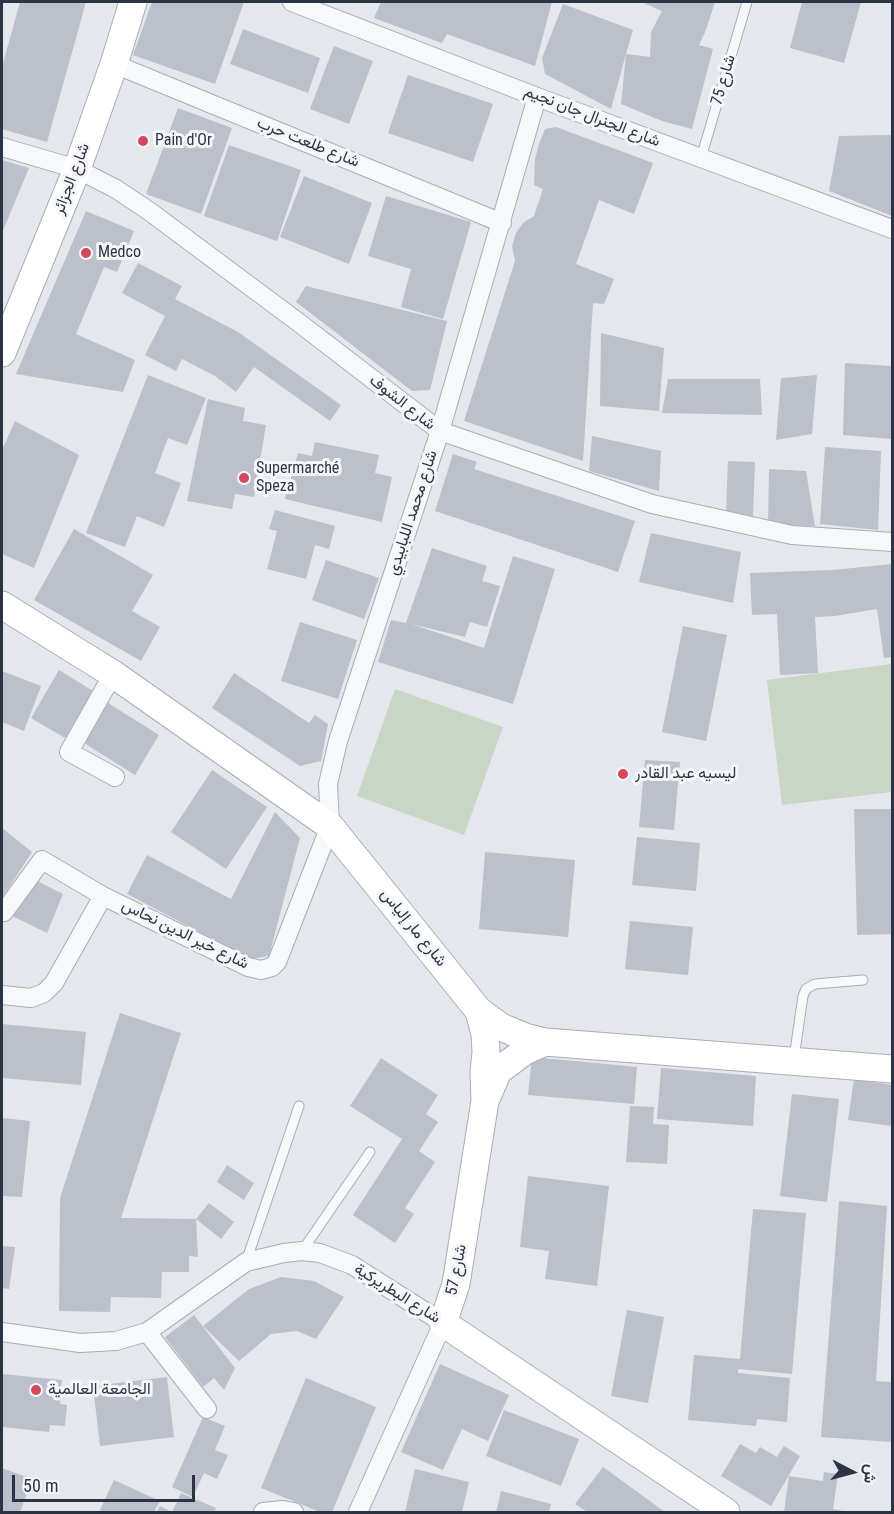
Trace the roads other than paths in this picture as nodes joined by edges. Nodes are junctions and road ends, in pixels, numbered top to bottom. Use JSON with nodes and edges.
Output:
{"nodes":[{"id":1,"x":133,"y":2,"type":"edge"},
{"id":2,"x":292,"y":2,"type":"edge"},
{"id":3,"x":747,"y":2,"type":"edge"},
{"id":4,"x":114,"y":64,"type":"junction"},
{"id":5,"x":537,"y":97,"type":"junction"},
{"id":6,"x":2,"y":147,"type":"edge"},
{"id":7,"x":701,"y":158,"type":"junction"},
{"id":8,"x":77,"y":169,"type":"junction"},
{"id":9,"x":502,"y":223,"type":"junction"},
{"id":10,"x":892,"y":229,"type":"edge"},
{"id":11,"x":2,"y":353,"type":"edge"},
{"id":12,"x":440,"y":431,"type":"junction"},
{"id":13,"x":892,"y":542,"type":"edge"},
{"id":14,"x":2,"y":605,"type":"edge"},
{"id":15,"x":113,"y":674,"type":"junction"},
{"id":16,"x":115,"y":777,"type":"dead end"},
{"id":17,"x":330,"y":826,"type":"junction"},
{"id":18,"x":103,"y":896,"type":"junction"},
{"id":19,"x":4,"y":912,"type":"dead end"},
{"id":20,"x":863,"y":980,"type":"dead end"},
{"id":21,"x":2,"y":995,"type":"edge"},
{"id":22,"x":479,"y":1011,"type":"junction"},
{"id":23,"x":545,"y":1042,"type":"junction"},
{"id":24,"x":794,"y":1062,"type":"junction"},
{"id":25,"x":892,"y":1069,"type":"edge"},
{"id":26,"x":485,"y":1101,"type":"junction"},
{"id":27,"x":299,"y":1106,"type":"dead end"},
{"id":28,"x":370,"y":1152,"type":"dead end"},
{"id":29,"x":302,"y":1251,"type":"junction"},
{"id":30,"x":246,"y":1262,"type":"junction"},
{"id":31,"x":442,"y":1323,"type":"junction"},
{"id":32,"x":2,"y":1332,"type":"edge"},
{"id":33,"x":147,"y":1332,"type":"junction"},
{"id":34,"x":207,"y":1409,"type":"dead end"},
{"id":35,"x":263,"y":1512,"type":"edge"},
{"id":36,"x":294,"y":1512,"type":"edge"},
{"id":37,"x":359,"y":1512,"type":"edge"},
{"id":38,"x":725,"y":1512,"type":"edge"}],
"edges":[{"from":1,"to":4,"type":"street","name":"شارع الجزائر"},
{"from":2,"to":5,"type":"street","name":"شارع الجنرال جان نجيم"},
{"from":3,"to":7,"type":"lane","name":"شارع 75"},
{"from":4,"to":8,"type":"street","name":"شارع الجزائر"},
{"from":4,"to":9,"type":"street","name":"شارع طلعت حرب"},
{"from":5,"to":7,"type":"street","name":"شارع الجنرال جان نجيم"},
{"from":5,"to":9,"type":"street","name":"شارع محمد اللبابيدي"},
{"from":6,"to":8,"type":"street","name":"شارع الشوف"},
{"from":7,"to":10,"type":"street","name":"شارع الجنرال جان نجيم"},
{"from":8,"to":11,"type":"street","name":"شارع الجزائر"},
{"from":8,"to":12,"type":"street","name":"شارع الشوف"},
{"from":9,"to":12,"type":"street","name":"شارع محمد اللبابيدي"},
{"from":12,"to":13,"type":"street","name":"شارع الشوف"},
{"from":12,"to":17,"type":"street","name":"شارع محمد اللبابيدي"},
{"from":14,"to":15,"type":"street","name":"شارع مار إلياس"},
{"from":15,"to":16,"type":"street"},
{"from":15,"to":17,"type":"street","name":"شارع مار إلياس"},
{"from":17,"to":18,"type":"street","name":"شارع خير الدين نحاس"},
{"from":17,"to":22,"type":"street","name":"شارع مار إلياس"},
{"from":18,"to":19,"type":"street"},
{"from":18,"to":21,"type":"street","name":"شارع خير الدين نحاس"},
{"from":20,"to":24,"type":"lane"},
{"from":22,"to":23,"type":"street","name":"شارع مار إلياس"},
{"from":22,"to":26,"type":"street","name":"شارع 57"},
{"from":23,"to":24,"type":"street","name":"شارع مار إلياس"},
{"from":23,"to":26,"type":"street"},
{"from":24,"to":25,"type":"street","name":"شارع مار إلياس"},
{"from":26,"to":31,"type":"street","name":"شارع 57"},
{"from":27,"to":30,"type":"lane"},
{"from":28,"to":29,"type":"lane"},
{"from":29,"to":30,"type":"street","name":"شارع البطريركية"},
{"from":29,"to":31,"type":"street","name":"شارع البطريركية"},
{"from":30,"to":33,"type":"street","name":"شارع البطريركية"},
{"from":31,"to":37,"type":"street","name":"شارع 57"},
{"from":31,"to":38,"type":"street","name":"شارع البطريركية"},
{"from":32,"to":33,"type":"street","name":"شارع البطريركية"},
{"from":33,"to":34,"type":"street"},
{"from":35,"to":36,"type":"street"}]}
